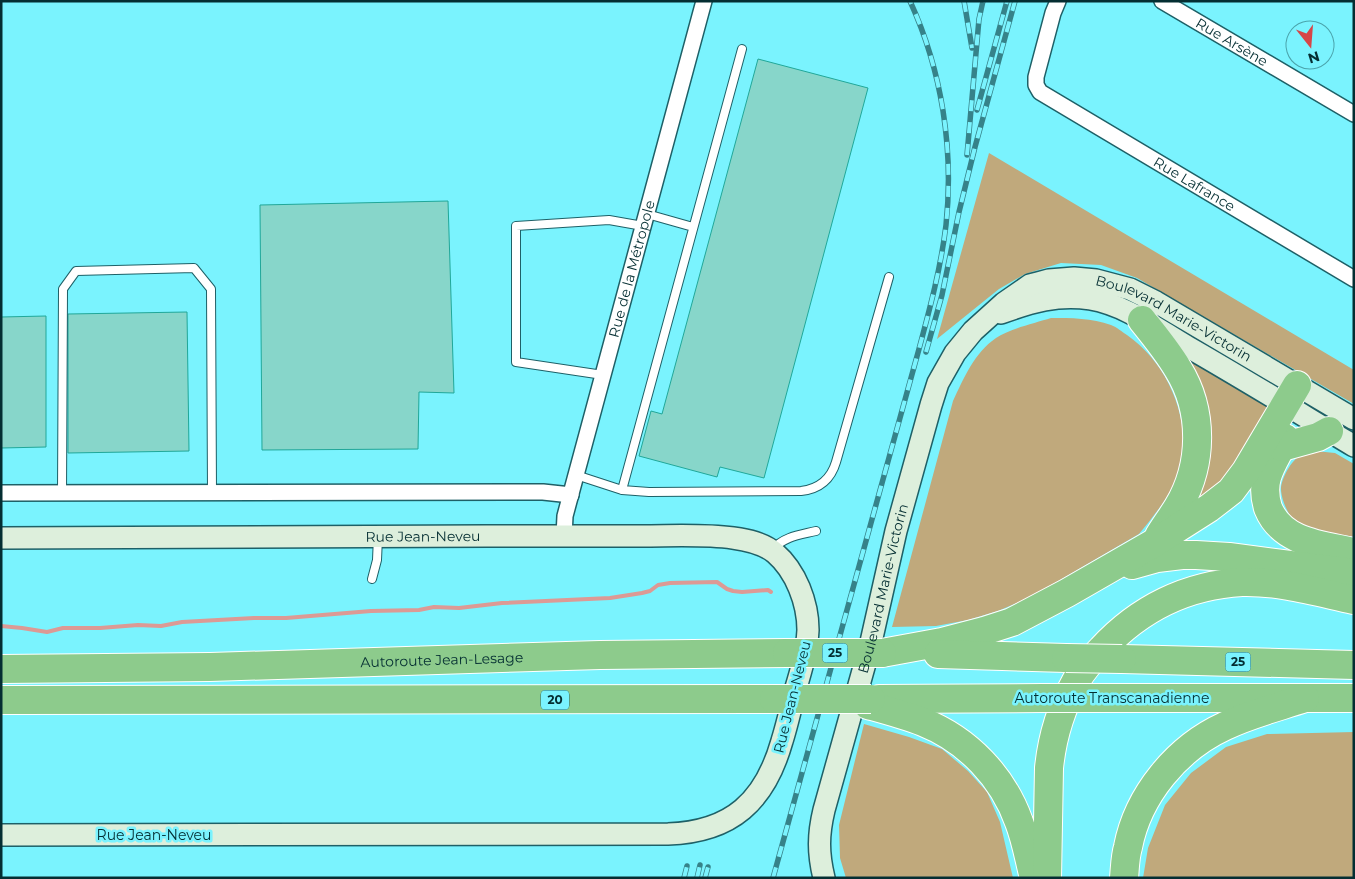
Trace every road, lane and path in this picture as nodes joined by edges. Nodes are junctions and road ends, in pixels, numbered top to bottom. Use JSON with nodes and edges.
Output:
{"nodes":[{"id":1,"x":704,"y":1,"type":"edge"},
{"id":2,"x":1058,"y":1,"type":"edge"},
{"id":3,"x":1162,"y":1,"type":"edge"},
{"id":4,"x":742,"y":49,"type":"dead end"},
{"id":5,"x":1354,"y":114,"type":"edge"},
{"id":6,"x":645,"y":220,"type":"junction"},
{"id":7,"x":693,"y":227,"type":"junction"},
{"id":8,"x":889,"y":277,"type":"dead end"},
{"id":9,"x":1354,"y":279,"type":"edge"},
{"id":10,"x":989,"y":317,"type":"junction"},
{"id":11,"x":1142,"y":320,"type":"junction"},
{"id":12,"x":603,"y":375,"type":"junction"},
{"id":13,"x":1298,"y":399,"type":"junction"},
{"id":14,"x":1354,"y":420,"type":"edge"},
{"id":15,"x":1329,"y":431,"type":"junction"},
{"id":16,"x":1354,"y":446,"type":"edge"},
{"id":17,"x":1282,"y":447,"type":"junction"},
{"id":18,"x":576,"y":475,"type":"junction"},
{"id":19,"x":622,"y":490,"type":"junction"},
{"id":20,"x":1,"y":493,"type":"edge"},
{"id":21,"x":62,"y":493,"type":"junction"},
{"id":22,"x":212,"y":493,"type":"junction"},
{"id":23,"x":571,"y":495,"type":"junction"},
{"id":24,"x":816,"y":531,"type":"dead end"},
{"id":25,"x":564,"y":536,"type":"junction"},
{"id":26,"x":378,"y":537,"type":"junction"},
{"id":27,"x":1,"y":538,"type":"edge"},
{"id":28,"x":1154,"y":543,"type":"junction"},
{"id":29,"x":772,"y":551,"type":"junction"},
{"id":30,"x":1354,"y":552,"type":"edge"},
{"id":31,"x":1354,"y":572,"type":"edge"},
{"id":32,"x":372,"y":580,"type":"dead end"},
{"id":33,"x":1082,"y":585,"type":"junction"},
{"id":34,"x":1354,"y":600,"type":"edge"},
{"id":35,"x":882,"y":653,"type":"junction"},
{"id":36,"x":1354,"y":666,"type":"edge"},
{"id":37,"x":1,"y":669,"type":"edge"},
{"id":38,"x":1305,"y":698,"type":"junction"},
{"id":39,"x":1354,"y":698,"type":"edge"},
{"id":40,"x":1,"y":700,"type":"edge"},
{"id":41,"x":863,"y":701,"type":"junction"},
{"id":42,"x":1,"y":835,"type":"edge"},
{"id":43,"x":824,"y":878,"type":"edge"},
{"id":44,"x":1034,"y":878,"type":"edge"},
{"id":45,"x":1047,"y":878,"type":"edge"},
{"id":46,"x":1124,"y":878,"type":"edge"}],
"edges":[{"from":1,"to":6,"type":"street","name":"Rue de la Métropole"},
{"from":2,"to":9,"type":"street","name":"Rue Lafrance"},
{"from":3,"to":5,"type":"street","name":"Rue Arsène"},
{"from":4,"to":7,"type":"lane"},
{"from":6,"to":7,"type":"lane"},
{"from":6,"to":12,"type":"street","name":"Rue de la Métropole"},
{"from":6,"to":12,"type":"lane"},
{"from":7,"to":19,"type":"lane"},
{"from":8,"to":19,"type":"lane"},
{"from":10,"to":11,"type":"street","name":"Boulevard Marie-Victorin"},
{"from":10,"to":13,"type":"street","name":"Boulevard Marie-Victorin"},
{"from":10,"to":43,"type":"street","name":"Boulevard Marie-Victorin"},
{"from":11,"to":13,"type":"street","name":"Boulevard Marie-Victorin"},
{"from":11,"to":28,"type":"highway"},
{"from":12,"to":18,"type":"street","name":"Rue de la Métropole"},
{"from":13,"to":14,"type":"street","name":"Boulevard Marie-Victorin"},
{"from":13,"to":15,"type":"street","name":"Boulevard Marie-Victorin"},
{"from":13,"to":17,"type":"highway"},
{"from":13,"to":28,"type":"highway"},
{"from":15,"to":16,"type":"street","name":"Boulevard Marie-Victorin"},
{"from":15,"to":17,"type":"highway"},
{"from":17,"to":30,"type":"highway"},
{"from":18,"to":19,"type":"lane"},
{"from":18,"to":23,"type":"street","name":"Rue de la Métropole"},
{"from":20,"to":21,"type":"street"},
{"from":21,"to":22,"type":"street"},
{"from":21,"to":22,"type":"lane"},
{"from":22,"to":23,"type":"street"},
{"from":23,"to":25,"type":"street","name":"Rue de la Métropole"},
{"from":24,"to":29,"type":"lane"},
{"from":25,"to":26,"type":"street","name":"Rue Jean-Neveu"},
{"from":25,"to":29,"type":"street","name":"Rue Jean-Neveu"},
{"from":26,"to":27,"type":"street","name":"Rue Jean-Neveu"},
{"from":26,"to":32,"type":"lane"},
{"from":28,"to":33,"type":"highway"},
{"from":29,"to":42,"type":"street","name":"Rue Jean-Neveu"},
{"from":31,"to":33,"type":"highway"},
{"from":33,"to":35,"type":"highway"},
{"from":34,"to":45,"type":"highway"},
{"from":35,"to":36,"type":"highway","number":"25","bridge":true},
{"from":35,"to":37,"type":"highway","name":"Autoroute Jean-Lesage","number":"25","bridge":true},
{"from":38,"to":39,"type":"highway","name":"Autoroute Transcanadienne"},
{"from":38,"to":41,"type":"highway","name":"Autoroute Transcanadienne","bridge":true},
{"from":38,"to":46,"type":"highway"},
{"from":40,"to":41,"type":"highway","number":"20","bridge":true},
{"from":41,"to":44,"type":"highway"}]}
